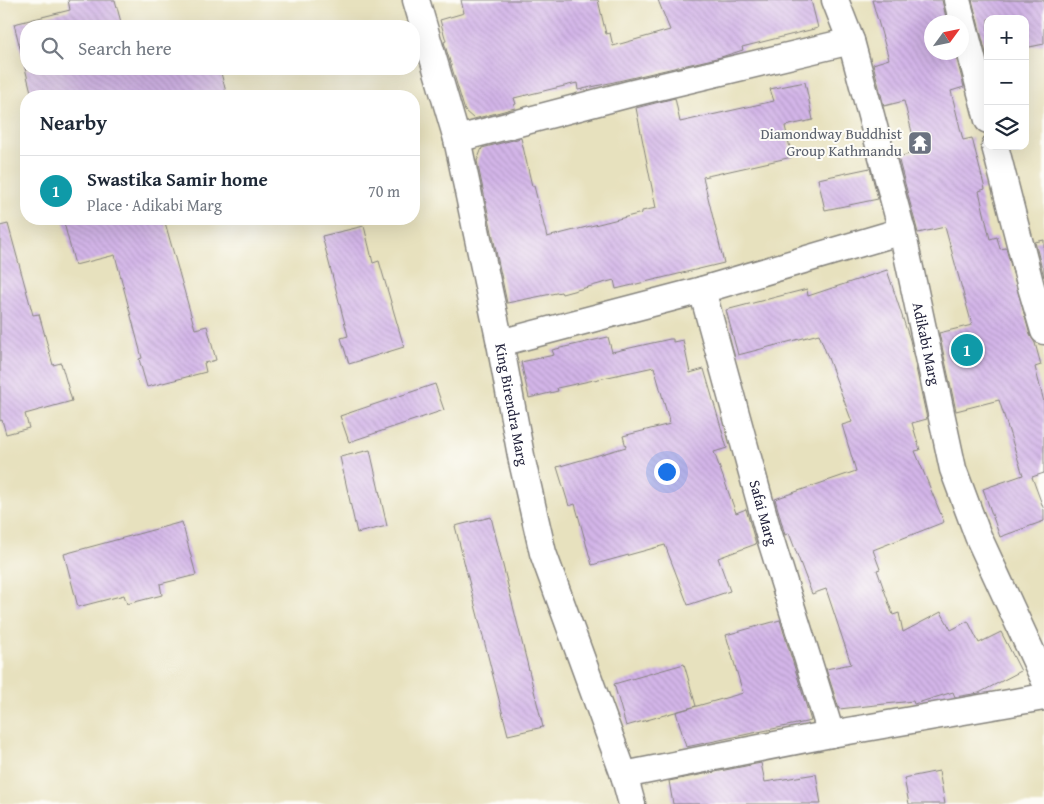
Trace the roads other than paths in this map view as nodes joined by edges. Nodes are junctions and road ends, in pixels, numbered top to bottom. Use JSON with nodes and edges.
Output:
{"nodes":[{"id":1,"x":416,"y":0,"type":"edge"},
{"id":2,"x":835,"y":0,"type":"edge"},
{"id":3,"x":957,"y":0,"type":"edge"},
{"id":4,"x":851,"y":41,"type":"junction"},
{"id":5,"x":984,"y":105,"type":"edge"},
{"id":6,"x":457,"y":139,"type":"junction"},
{"id":7,"x":996,"y":150,"type":"edge"},
{"id":8,"x":902,"y":231,"type":"junction"},
{"id":9,"x":702,"y":290,"type":"junction"},
{"id":10,"x":1044,"y":331,"type":"edge"},
{"id":11,"x":500,"y":343,"type":"junction"},
{"id":12,"x":1044,"y":679,"type":"edge"},
{"id":13,"x":1044,"y":697,"type":"edge"},
{"id":14,"x":831,"y":734,"type":"junction"},
{"id":15,"x":624,"y":775,"type":"junction"},
{"id":16,"x":632,"y":804,"type":"edge"}],
"edges":[{"from":1,"to":6,"type":"street","name":"King Birendra Marg"},
{"from":2,"to":4,"type":"street","name":"Adikabi Marg"},
{"from":3,"to":5,"type":"street"},
{"from":4,"to":6,"type":"street"},
{"from":4,"to":8,"type":"street","name":"Adikabi Marg"},
{"from":6,"to":11,"type":"street","name":"King Birendra Marg"},
{"from":7,"to":10,"type":"street"},
{"from":8,"to":9,"type":"street"},
{"from":8,"to":12,"type":"street","name":"Adikabi Marg"},
{"from":9,"to":11,"type":"street"},
{"from":9,"to":14,"type":"street","name":"Safai Marg"},
{"from":11,"to":15,"type":"street","name":"King Birendra Marg"},
{"from":13,"to":14,"type":"street"},
{"from":14,"to":15,"type":"street"},
{"from":15,"to":16,"type":"street","name":"King Birendra Marg"}]}
